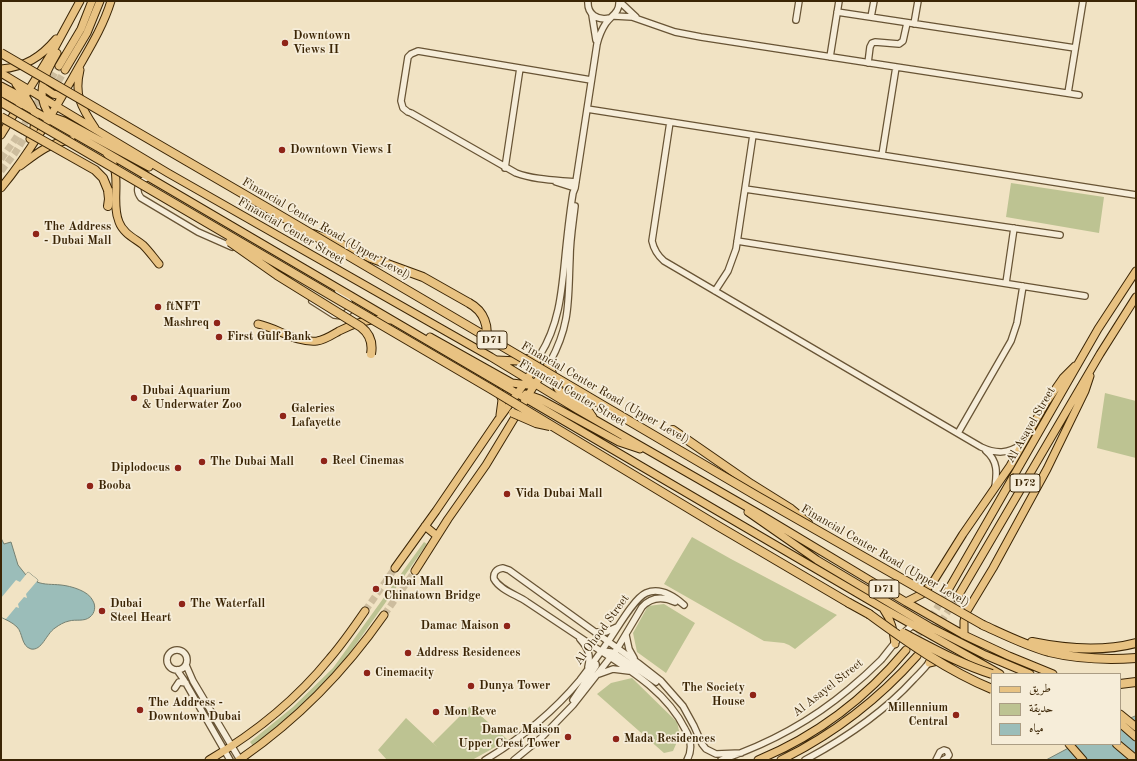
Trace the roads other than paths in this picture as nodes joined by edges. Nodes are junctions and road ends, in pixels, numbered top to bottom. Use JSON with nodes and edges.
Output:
{"nodes":[{"id":1,"x":80,"y":1,"type":"edge"},
{"id":2,"x":92,"y":1,"type":"edge"},
{"id":3,"x":100,"y":1,"type":"edge"},
{"id":4,"x":111,"y":1,"type":"edge"},
{"id":5,"x":582,"y":1,"type":"edge"},
{"id":6,"x":619,"y":1,"type":"edge"},
{"id":7,"x":799,"y":1,"type":"edge"},
{"id":8,"x":839,"y":1,"type":"edge"},
{"id":9,"x":874,"y":1,"type":"edge"},
{"id":10,"x":918,"y":1,"type":"edge"},
{"id":11,"x":1083,"y":1,"type":"edge"},
{"id":12,"x":588,"y":3,"type":"edge"},
{"id":13,"x":837,"y":12,"type":"junction"},
{"id":14,"x":592,"y":14,"type":"junction"},
{"id":15,"x":612,"y":17,"type":"junction"},
{"id":16,"x":871,"y":17,"type":"junction"},
{"id":17,"x":637,"y":18,"type":"junction"},
{"id":18,"x":796,"y":20,"type":"dead end"},
{"id":19,"x":907,"y":23,"type":"junction"},
{"id":20,"x":914,"y":24,"type":"junction"},
{"id":21,"x":67,"y":25,"type":"junction"},
{"id":22,"x":597,"y":44,"type":"junction"},
{"id":23,"x":1075,"y":48,"type":"junction"},
{"id":24,"x":1,"y":53,"type":"edge"},
{"id":25,"x":830,"y":57,"type":"junction"},
{"id":26,"x":82,"y":61,"type":"junction"},
{"id":27,"x":868,"y":63,"type":"junction"},
{"id":28,"x":896,"y":67,"type":"junction"},
{"id":29,"x":520,"y":68,"type":"junction"},
{"id":30,"x":1,"y":69,"type":"edge"},
{"id":31,"x":1,"y":73,"type":"edge"},
{"id":32,"x":13,"y":80,"type":"junction"},
{"id":33,"x":591,"y":80,"type":"junction"},
{"id":34,"x":43,"y":87,"type":"junction"},
{"id":35,"x":3,"y":89,"type":"edge"},
{"id":36,"x":27,"y":93,"type":"junction"},
{"id":37,"x":1068,"y":93,"type":"junction"},
{"id":38,"x":1079,"y":95,"type":"dead end"},
{"id":39,"x":61,"y":97,"type":"junction"},
{"id":40,"x":42,"y":98,"type":"junction"},
{"id":41,"x":1,"y":102,"type":"edge"},
{"id":42,"x":20,"y":104,"type":"junction"},
{"id":43,"x":56,"y":106,"type":"junction"},
{"id":44,"x":587,"y":109,"type":"junction"},
{"id":45,"x":34,"y":112,"type":"junction"},
{"id":46,"x":14,"y":115,"type":"junction"},
{"id":47,"x":1,"y":116,"type":"edge"},
{"id":48,"x":49,"y":118,"type":"junction"},
{"id":49,"x":670,"y":122,"type":"junction"},
{"id":50,"x":61,"y":123,"type":"junction"},
{"id":51,"x":35,"y":128,"type":"junction"},
{"id":52,"x":96,"y":130,"type":"junction"},
{"id":53,"x":1,"y":135,"type":"edge"},
{"id":54,"x":753,"y":135,"type":"junction"},
{"id":55,"x":87,"y":142,"type":"junction"},
{"id":56,"x":104,"y":151,"type":"junction"},
{"id":57,"x":882,"y":156,"type":"junction"},
{"id":58,"x":505,"y":168,"type":"junction"},
{"id":59,"x":15,"y":169,"type":"junction"},
{"id":60,"x":168,"y":173,"type":"junction"},
{"id":61,"x":149,"y":177,"type":"junction"},
{"id":62,"x":575,"y":185,"type":"junction"},
{"id":63,"x":1,"y":188,"type":"edge"},
{"id":64,"x":745,"y":189,"type":"junction"},
{"id":65,"x":1136,"y":196,"type":"edge"},
{"id":66,"x":108,"y":206,"type":"dead end"},
{"id":67,"x":213,"y":227,"type":"junction"},
{"id":68,"x":1014,"y":228,"type":"junction"},
{"id":69,"x":310,"y":233,"type":"junction"},
{"id":70,"x":1060,"y":235,"type":"dead end"},
{"id":71,"x":737,"y":241,"type":"junction"},
{"id":72,"x":159,"y":264,"type":"dead end"},
{"id":73,"x":1136,"y":271,"type":"edge"},
{"id":74,"x":1006,"y":283,"type":"junction"},
{"id":75,"x":332,"y":286,"type":"junction"},
{"id":76,"x":1023,"y":286,"type":"junction"},
{"id":77,"x":715,"y":291,"type":"junction"},
{"id":78,"x":1085,"y":296,"type":"dead end"},
{"id":79,"x":1136,"y":297,"type":"edge"},
{"id":80,"x":393,"y":320,"type":"junction"},
{"id":81,"x":258,"y":324,"type":"dead end"},
{"id":82,"x":404,"y":327,"type":"junction"},
{"id":83,"x":485,"y":343,"type":"dead end"},
{"id":84,"x":372,"y":354,"type":"dead end"},
{"id":85,"x":540,"y":354,"type":"junction"},
{"id":86,"x":491,"y":357,"type":"junction"},
{"id":87,"x":1081,"y":360,"type":"junction"},
{"id":88,"x":550,"y":362,"type":"junction"},
{"id":89,"x":1092,"y":367,"type":"junction"},
{"id":90,"x":516,"y":373,"type":"junction"},
{"id":91,"x":483,"y":374,"type":"junction"},
{"id":92,"x":525,"y":382,"type":"junction"},
{"id":93,"x":512,"y":383,"type":"junction"},
{"id":94,"x":535,"y":384,"type":"junction"},
{"id":95,"x":518,"y":394,"type":"junction"},
{"id":96,"x":528,"y":397,"type":"junction"},
{"id":97,"x":535,"y":400,"type":"junction"},
{"id":98,"x":513,"y":413,"type":"dead end"},
{"id":99,"x":555,"y":416,"type":"junction"},
{"id":100,"x":594,"y":419,"type":"junction"},
{"id":101,"x":498,"y":420,"type":"junction"},
{"id":102,"x":511,"y":425,"type":"junction"},
{"id":103,"x":554,"y":426,"type":"junction"},
{"id":104,"x":673,"y":430,"type":"dead end"},
{"id":105,"x":958,"y":434,"type":"junction"},
{"id":106,"x":1022,"y":444,"type":"junction"},
{"id":107,"x":981,"y":447,"type":"junction"},
{"id":108,"x":650,"y":451,"type":"junction"},
{"id":109,"x":995,"y":487,"type":"junction"},
{"id":110,"x":719,"y":491,"type":"junction"},
{"id":111,"x":425,"y":526,"type":"junction"},
{"id":112,"x":814,"y":529,"type":"junction"},
{"id":113,"x":437,"y":536,"type":"junction"},
{"id":114,"x":395,"y":568,"type":"tunnel mouth"},
{"id":115,"x":415,"y":571,"type":"tunnel mouth"},
{"id":116,"x":947,"y":592,"type":"tunnel mouth"},
{"id":117,"x":957,"y":598,"type":"tunnel mouth"},
{"id":118,"x":906,"y":602,"type":"junction"},
{"id":119,"x":881,"y":607,"type":"junction"},
{"id":120,"x":365,"y":611,"type":"tunnel mouth"},
{"id":121,"x":869,"y":614,"type":"junction"},
{"id":122,"x":384,"y":615,"type":"tunnel mouth"},
{"id":123,"x":913,"y":625,"type":"junction"},
{"id":124,"x":619,"y":626,"type":"junction"},
{"id":125,"x":930,"y":627,"type":"junction"},
{"id":126,"x":592,"y":631,"type":"junction"},
{"id":127,"x":578,"y":635,"type":"junction"},
{"id":128,"x":626,"y":635,"type":"junction"},
{"id":129,"x":964,"y":635,"type":"junction"},
{"id":130,"x":1014,"y":638,"type":"junction"},
{"id":131,"x":939,"y":639,"type":"junction"},
{"id":132,"x":948,"y":640,"type":"junction"},
{"id":133,"x":608,"y":642,"type":"junction"},
{"id":134,"x":1136,"y":643,"type":"edge"},
{"id":135,"x":895,"y":644,"type":"junction"},
{"id":136,"x":906,"y":650,"type":"tunnel mouth"},
{"id":137,"x":602,"y":651,"type":"junction"},
{"id":138,"x":614,"y":653,"type":"junction"},
{"id":139,"x":917,"y":656,"type":"tunnel mouth"},
{"id":140,"x":1136,"y":658,"type":"edge"},
{"id":141,"x":980,"y":662,"type":"junction"},
{"id":142,"x":592,"y":663,"type":"junction"},
{"id":143,"x":638,"y":663,"type":"junction"},
{"id":144,"x":929,"y":663,"type":"junction"},
{"id":145,"x":186,"y":665,"type":"junction"},
{"id":146,"x":177,"y":670,"type":"junction"},
{"id":147,"x":587,"y":671,"type":"junction"},
{"id":148,"x":632,"y":672,"type":"junction"},
{"id":149,"x":998,"y":673,"type":"edge"},
{"id":150,"x":1028,"y":673,"type":"edge"},
{"id":151,"x":1051,"y":673,"type":"edge"},
{"id":152,"x":991,"y":674,"type":"edge"},
{"id":153,"x":597,"y":675,"type":"junction"},
{"id":154,"x":1136,"y":682,"type":"edge"},
{"id":155,"x":186,"y":683,"type":"junction"},
{"id":156,"x":1121,"y":684,"type":"edge"},
{"id":157,"x":175,"y":688,"type":"dead end"},
{"id":158,"x":669,"y":689,"type":"junction"},
{"id":159,"x":991,"y":689,"type":"edge"},
{"id":160,"x":565,"y":714,"type":"junction"},
{"id":161,"x":1121,"y":715,"type":"edge"},
{"id":162,"x":1121,"y":724,"type":"edge"},
{"id":163,"x":1136,"y":727,"type":"edge"},
{"id":164,"x":1136,"y":737,"type":"edge"},
{"id":165,"x":1070,"y":745,"type":"edge"},
{"id":166,"x":1118,"y":745,"type":"edge"},
{"id":167,"x":232,"y":746,"type":"junction"},
{"id":168,"x":224,"y":751,"type":"junction"},
{"id":169,"x":741,"y":753,"type":"junction"},
{"id":170,"x":209,"y":760,"type":"edge"},
{"id":171,"x":230,"y":760,"type":"edge"},
{"id":172,"x":240,"y":760,"type":"edge"},
{"id":173,"x":486,"y":760,"type":"edge"},
{"id":174,"x":514,"y":760,"type":"edge"},
{"id":175,"x":686,"y":760,"type":"edge"},
{"id":176,"x":721,"y":760,"type":"edge"},
{"id":177,"x":752,"y":760,"type":"edge"},
{"id":178,"x":759,"y":760,"type":"edge"},
{"id":179,"x":781,"y":760,"type":"edge"},
{"id":180,"x":805,"y":760,"type":"edge"},
{"id":181,"x":936,"y":760,"type":"edge"},
{"id":182,"x":943,"y":760,"type":"edge"},
{"id":183,"x":1083,"y":760,"type":"edge"},
{"id":184,"x":1136,"y":760,"type":"edge"}],
"edges":[{"from":1,"to":21,"type":"main road"},
{"from":2,"to":3,"type":"main road"},
{"from":4,"to":26,"type":"main road"},
{"from":5,"to":12,"type":"street"},
{"from":6,"to":15,"type":"street"},
{"from":6,"to":17,"type":"street"},
{"from":7,"to":18,"type":"street"},
{"from":8,"to":13,"type":"street"},
{"from":9,"to":16,"type":"street"},
{"from":10,"to":20,"type":"street"},
{"from":11,"to":23,"type":"street"},
{"from":12,"to":14,"type":"street"},
{"from":13,"to":16,"type":"street"},
{"from":13,"to":25,"type":"street"},
{"from":14,"to":15,"type":"street"},
{"from":14,"to":22,"type":"street"},
{"from":15,"to":17,"type":"street"},
{"from":15,"to":22,"type":"street"},
{"from":16,"to":19,"type":"street"},
{"from":17,"to":25,"type":"street"},
{"from":19,"to":20,"type":"street"},
{"from":19,"to":27,"type":"street"},
{"from":20,"to":23,"type":"street"},
{"from":21,"to":30,"type":"main road"},
{"from":21,"to":34,"type":"main road"},
{"from":21,"to":36,"type":"main road"},
{"from":22,"to":33,"type":"street"},
{"from":23,"to":37,"type":"street"},
{"from":24,"to":69,"type":"highway","name":"Financial Center Road (Upper Level)","number":"D71","bridge":true},
{"from":25,"to":27,"type":"street"},
{"from":26,"to":39,"type":"main road"},
{"from":26,"to":52,"type":"main road"},
{"from":27,"to":28,"type":"street"},
{"from":28,"to":37,"type":"street"},
{"from":28,"to":57,"type":"street"},
{"from":29,"to":33,"type":"street"},
{"from":29,"to":58,"type":"street"},
{"from":29,"to":58,"type":"street"},
{"from":31,"to":32,"type":"main road","name":"Financial Center Street","number":"D71"},
{"from":32,"to":35,"type":"main road"},
{"from":32,"to":36,"type":"main road","name":"Financial Center Street","number":"D71"},
{"from":33,"to":44,"type":"street"},
{"from":34,"to":39,"type":"main road"},
{"from":34,"to":40,"type":"main road"},
{"from":35,"to":36,"type":"main road"},
{"from":35,"to":42,"type":"main road"},
{"from":36,"to":40,"type":"main road","name":"Financial Center Street","number":"D71"},
{"from":36,"to":42,"type":"main road"},
{"from":36,"to":45,"type":"main road"},
{"from":37,"to":38,"type":"street"},
{"from":39,"to":40,"type":"main road"},
{"from":39,"to":43,"type":"main road"},
{"from":40,"to":43,"type":"main road","name":"Financial Center Street","number":"D71"},
{"from":40,"to":48,"type":"main road"},
{"from":41,"to":67,"type":"highway","number":"D71","bridge":true},
{"from":42,"to":45,"type":"main road"},
{"from":42,"to":46,"type":"main road"},
{"from":43,"to":48,"type":"main road"},
{"from":43,"to":52,"type":"main road","name":"Financial Center Street","number":"D71"},
{"from":44,"to":49,"type":"street"},
{"from":44,"to":62,"type":"street"},
{"from":45,"to":46,"type":"main road"},
{"from":45,"to":48,"type":"main road"},
{"from":45,"to":51,"type":"main road"},
{"from":46,"to":51,"type":"main road"},
{"from":46,"to":53,"type":"main road"},
{"from":47,"to":66,"type":"highway","bridge":true},
{"from":48,"to":50,"type":"main road"},
{"from":48,"to":59,"type":"main road"},
{"from":49,"to":54,"type":"street"},
{"from":49,"to":77,"type":"street"},
{"from":50,"to":55,"type":"main road"},
{"from":50,"to":60,"type":"main road"},
{"from":51,"to":59,"type":"main road"},
{"from":52,"to":60,"type":"main road","name":"Financial Center Street","number":"D71"},
{"from":54,"to":57,"type":"street"},
{"from":54,"to":64,"type":"street"},
{"from":55,"to":56,"type":"main road"},
{"from":55,"to":59,"type":"main road"},
{"from":56,"to":61,"type":"main road"},
{"from":56,"to":72,"type":"main road"},
{"from":57,"to":65,"type":"street"},
{"from":58,"to":62,"type":"street"},
{"from":59,"to":63,"type":"main road"},
{"from":60,"to":86,"type":"main road","name":"Financial Center Street","number":"D71"},
{"from":61,"to":75,"type":"main road"},
{"from":61,"to":75,"type":"street"},
{"from":62,"to":85,"type":"street"},
{"from":62,"to":88,"type":"street"},
{"from":64,"to":68,"type":"street"},
{"from":64,"to":71,"type":"street"},
{"from":67,"to":84,"type":"highway","bridge":true},
{"from":67,"to":103,"type":"highway","number":"D71","bridge":true},
{"from":68,"to":70,"type":"street"},
{"from":68,"to":74,"type":"street"},
{"from":69,"to":83,"type":"highway","bridge":true},
{"from":69,"to":112,"type":"highway","name":"Financial Center Road (Upper Level)","number":"D71","bridge":true},
{"from":71,"to":74,"type":"street"},
{"from":71,"to":77,"type":"street"},
{"from":73,"to":87,"type":"main road","name":"Al Asayel Street","number":"D72"},
{"from":74,"to":76,"type":"street"},
{"from":75,"to":80,"type":"main road"},
{"from":76,"to":78,"type":"street"},
{"from":76,"to":105,"type":"street"},
{"from":77,"to":105,"type":"street"},
{"from":79,"to":89,"type":"main road","number":"D72"},
{"from":80,"to":81,"type":"main road"},
{"from":80,"to":82,"type":"main road"},
{"from":82,"to":91,"type":"main road"},
{"from":82,"to":93,"type":"main road"},
{"from":85,"to":86,"type":"main road"},
{"from":85,"to":92,"type":"main road"},
{"from":86,"to":90,"type":"main road","name":"Financial Center Street","number":"D71"},
{"from":87,"to":106,"type":"main road"},
{"from":87,"to":116,"type":"main road","name":"Al Asayel Street","number":"D72"},
{"from":88,"to":94,"type":"main road"},
{"from":88,"to":100,"type":"main road"},
{"from":89,"to":117,"type":"main road","number":"D72"},
{"from":89,"to":129,"type":"main road"},
{"from":90,"to":92,"type":"main road","name":"Financial Center Street","number":"D71"},
{"from":90,"to":93,"type":"main road"},
{"from":91,"to":95,"type":"main road"},
{"from":91,"to":101,"type":"main road"},
{"from":92,"to":93,"type":"main road"},
{"from":92,"to":94,"type":"main road","name":"Financial Center Street","number":"D71"},
{"from":92,"to":95,"type":"main road"},
{"from":94,"to":96,"type":"main road"},
{"from":94,"to":100,"type":"main road","name":"Financial Center Street","number":"D71"},
{"from":95,"to":96,"type":"main road"},
{"from":95,"to":101,"type":"main road"},
{"from":96,"to":97,"type":"main road"},
{"from":96,"to":102,"type":"main road"},
{"from":97,"to":99,"type":"main road","number":"D71"},
{"from":97,"to":108,"type":"main road"},
{"from":98,"to":103,"type":"highway","bridge":true},
{"from":99,"to":102,"type":"main road"},
{"from":99,"to":119,"type":"main road","number":"D71"},
{"from":100,"to":108,"type":"main road","name":"Financial Center Street","number":"D71"},
{"from":101,"to":111,"type":"main road"},
{"from":102,"to":113,"type":"main road"},
{"from":103,"to":121,"type":"highway","number":"D71","bridge":true},
{"from":104,"to":112,"type":"highway","bridge":true},
{"from":105,"to":107,"type":"street"},
{"from":106,"to":107,"type":"street"},
{"from":106,"to":109,"type":"main road"},
{"from":107,"to":109,"type":"street"},
{"from":108,"to":110,"type":"main road","name":"Financial Center Street","number":"D71"},
{"from":109,"to":118,"type":"main road"},
{"from":110,"to":118,"type":"main road","name":"Financial Center Street","number":"D71"},
{"from":110,"to":125,"type":"main road"},
{"from":111,"to":113,"type":"main road"},
{"from":111,"to":114,"type":"main road"},
{"from":112,"to":130,"type":"highway","name":"Financial Center Road (Upper Level)","number":"D71","bridge":true},
{"from":113,"to":115,"type":"main road"},
{"from":118,"to":129,"type":"main road","name":"Financial Center Street","number":"D71"},
{"from":119,"to":123,"type":"main road","number":"D71"},
{"from":119,"to":135,"type":"main road"},
{"from":120,"to":167,"type":"main road"},
{"from":121,"to":152,"type":"highway","bridge":true},
{"from":121,"to":159,"type":"highway","number":"D71","bridge":true},
{"from":122,"to":172,"type":"main road"},
{"from":123,"to":125,"type":"street"},
{"from":123,"to":131,"type":"main road","number":"D71"},
{"from":123,"to":135,"type":"street","name":"Al Asayel Street"},
{"from":124,"to":126,"type":"street"},
{"from":124,"to":128,"type":"street","name":"Al Ohood Street"},
{"from":124,"to":133,"type":"street","name":"Al Ohood Street"},
{"from":125,"to":131,"type":"street"},
{"from":125,"to":132,"type":"main road"},
{"from":126,"to":127,"type":"street"},
{"from":126,"to":133,"type":"street"},
{"from":127,"to":137,"type":"street"},
{"from":127,"to":147,"type":"street"},
{"from":128,"to":138,"type":"street","name":"Al Ohood Street"},
{"from":128,"to":143,"type":"street"},
{"from":129,"to":151,"type":"main road","name":"Financial Center Street","number":"D71"},
{"from":130,"to":134,"type":"highway"},
{"from":130,"to":140,"type":"highway"},
{"from":131,"to":132,"type":"main road"},
{"from":131,"to":144,"type":"street"},
{"from":132,"to":141,"type":"main road"},
{"from":132,"to":150,"type":"main road"},
{"from":133,"to":137,"type":"street","name":"Al Ohood Street"},
{"from":133,"to":138,"type":"street"},
{"from":135,"to":169,"type":"street","name":"Al Asayel Street"},
{"from":136,"to":178,"type":"main road","name":"Al Asayel Street"},
{"from":137,"to":138,"type":"street"},
{"from":137,"to":142,"type":"street","name":"Al Ohood Street"},
{"from":138,"to":143,"type":"street"},
{"from":138,"to":148,"type":"street"},
{"from":138,"to":153,"type":"street","name":"Al Ohood Street"},
{"from":138,"to":158,"type":"street"},
{"from":139,"to":179,"type":"main road"},
{"from":141,"to":144,"type":"main road"},
{"from":141,"to":149,"type":"main road"},
{"from":142,"to":147,"type":"street","name":"Al Ohood Street"},
{"from":142,"to":160,"type":"street"},
{"from":143,"to":158,"type":"street"},
{"from":144,"to":180,"type":"street"},
{"from":145,"to":146,"type":"street"},
{"from":145,"to":146,"type":"street"},
{"from":145,"to":167,"type":"street"},
{"from":146,"to":155,"type":"street"},
{"from":147,"to":173,"type":"street","name":"Al Ohood Street"},
{"from":148,"to":153,"type":"street"},
{"from":148,"to":175,"type":"street"},
{"from":153,"to":160,"type":"street","name":"Al Ohood Street"},
{"from":154,"to":156,"type":"highway"},
{"from":155,"to":157,"type":"street"},
{"from":155,"to":168,"type":"street"},
{"from":158,"to":169,"type":"street"},
{"from":160,"to":174,"type":"street","name":"Al Ohood Street"},
{"from":161,"to":163,"type":"main road"},
{"from":162,"to":164,"type":"main road"},
{"from":165,"to":183,"type":"main road"},
{"from":166,"to":184,"type":"highway"},
{"from":167,"to":168,"type":"main road"},
{"from":167,"to":172,"type":"street"},
{"from":168,"to":170,"type":"main road"},
{"from":168,"to":171,"type":"street"},
{"from":169,"to":176,"type":"street","name":"Al Asayel Street"},
{"from":177,"to":178,"type":"main road","name":"Al Asayel Street"},
{"from":181,"to":182,"type":"street"}]}
